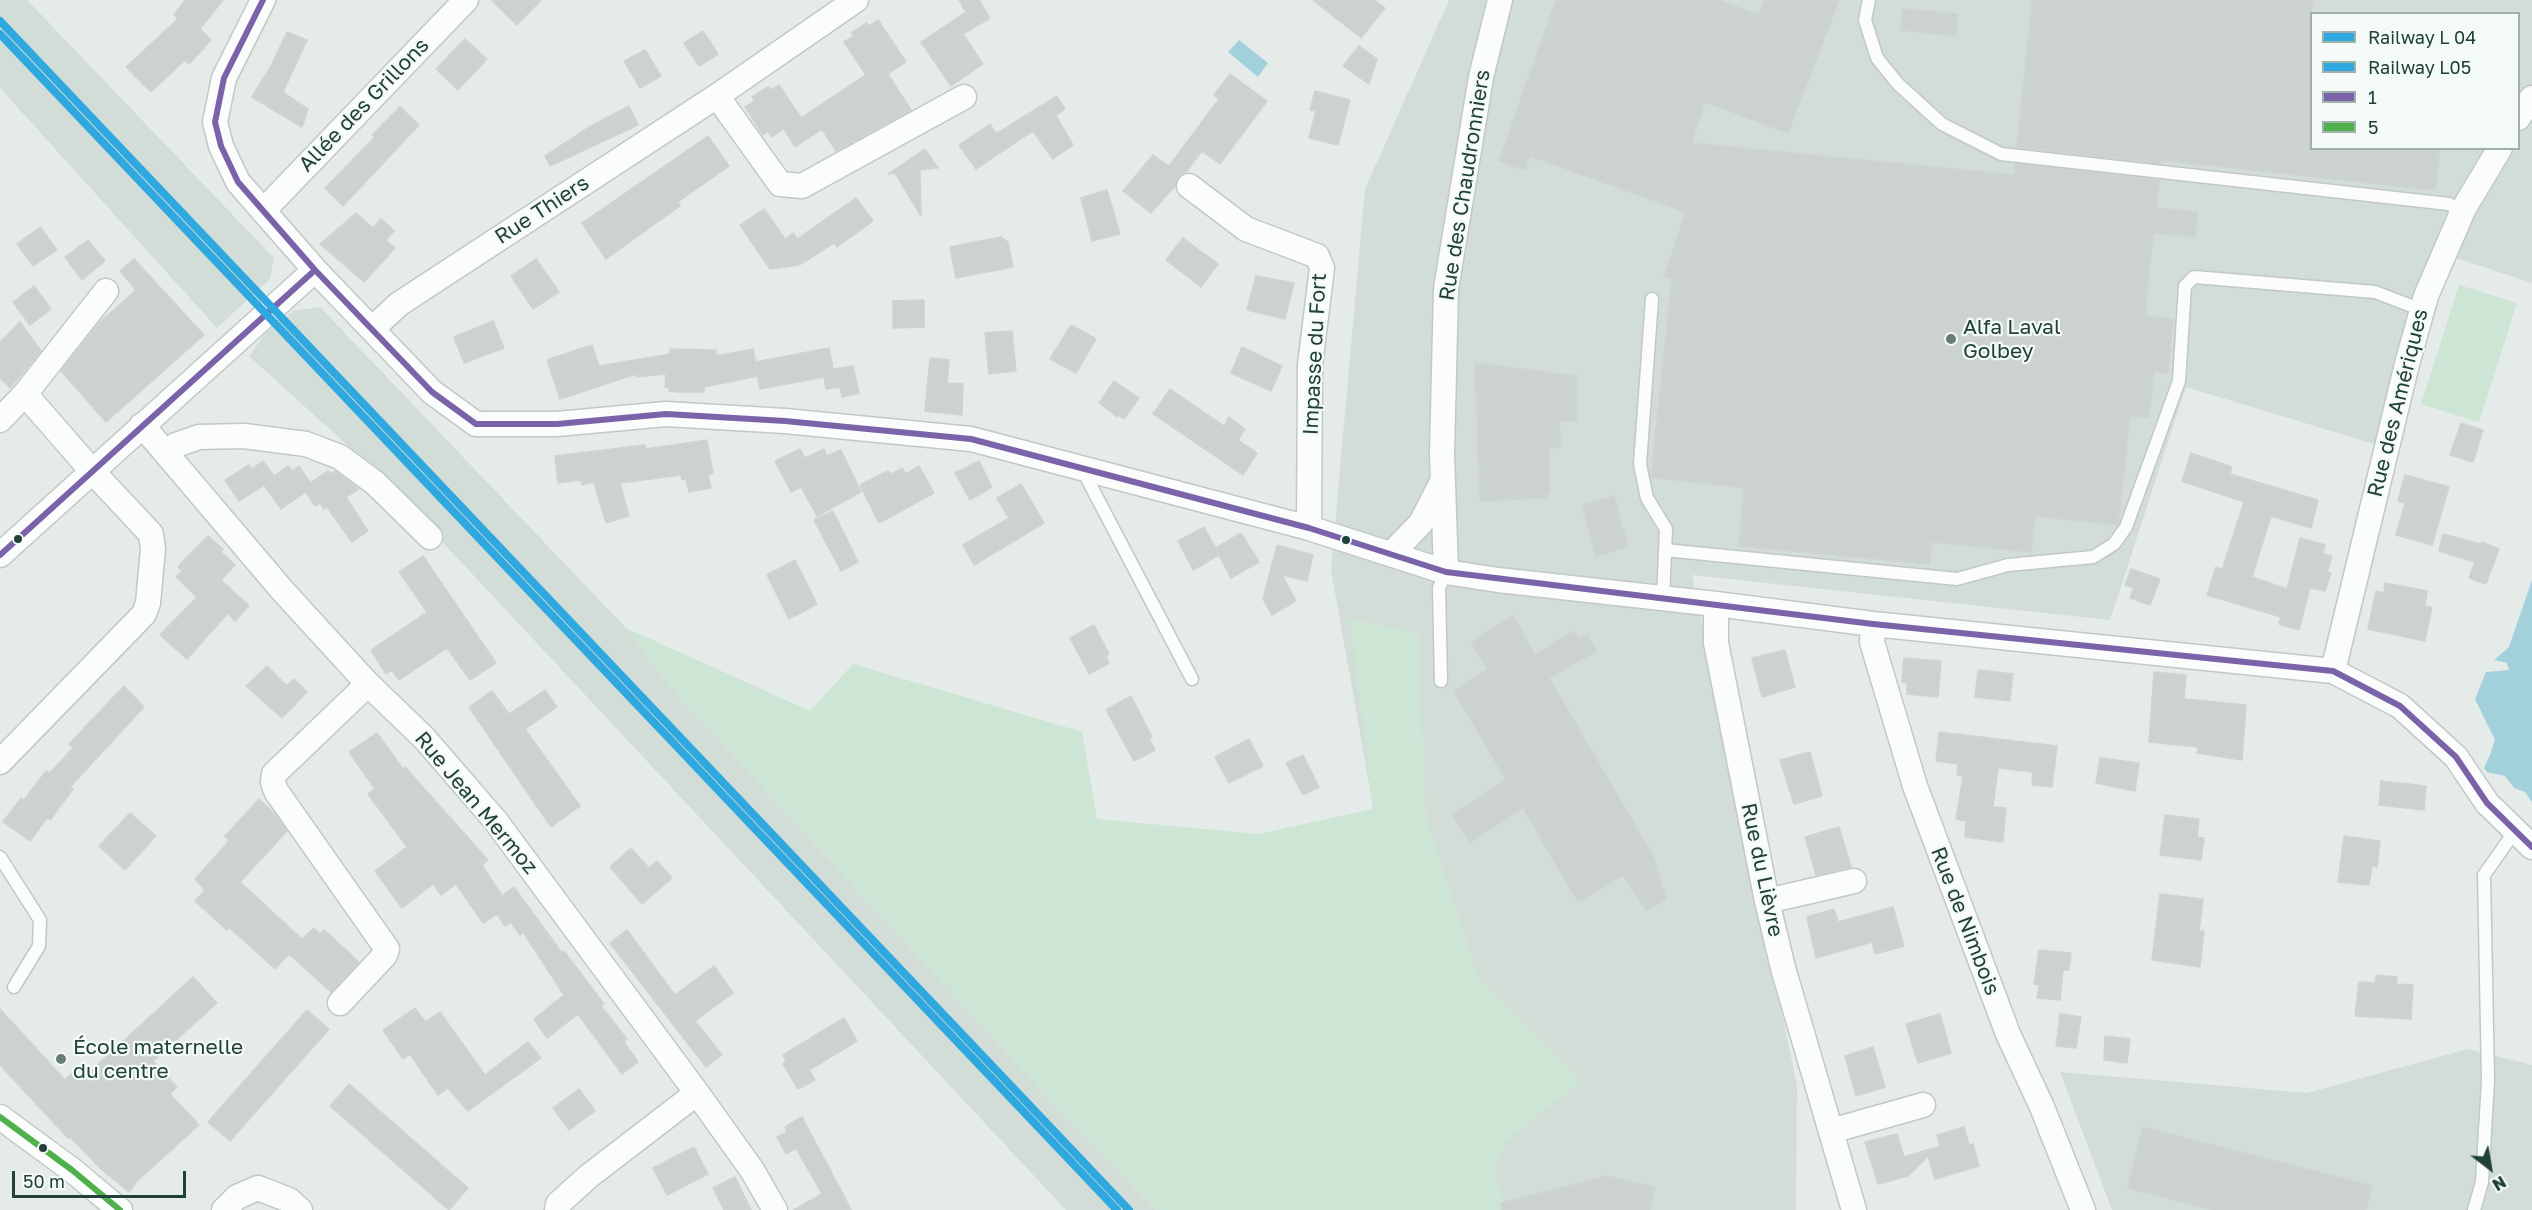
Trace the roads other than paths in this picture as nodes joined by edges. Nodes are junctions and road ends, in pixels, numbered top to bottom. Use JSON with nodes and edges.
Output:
{"nodes":[{"id":1,"x":263,"y":0,"type":"edge"},
{"id":2,"x":466,"y":0,"type":"edge"},
{"id":3,"x":856,"y":0,"type":"edge"},
{"id":4,"x":1500,"y":0,"type":"edge"},
{"id":5,"x":1869,"y":0,"type":"edge"},
{"id":6,"x":717,"y":96,"type":"junction"},
{"id":7,"x":964,"y":97,"type":"dead end"},
{"id":8,"x":2532,"y":98,"type":"edge"},
{"id":9,"x":2520,"y":115,"type":"edge"},
{"id":10,"x":2499,"y":150,"type":"edge"},
{"id":11,"x":1189,"y":186,"type":"dead end"},
{"id":12,"x":263,"y":211,"type":"junction"},
{"id":13,"x":2462,"y":213,"type":"junction"},
{"id":14,"x":315,"y":270,"type":"junction"},
{"id":15,"x":106,"y":291,"type":"dead end"},
{"id":16,"x":1652,"y":299,"type":"dead end"},
{"id":17,"x":2422,"y":310,"type":"junction"},
{"id":18,"x":372,"y":330,"type":"junction"},
{"id":19,"x":25,"y":394,"type":"junction"},
{"id":20,"x":0,"y":420,"type":"edge"},
{"id":21,"x":142,"y":426,"type":"junction"},
{"id":22,"x":167,"y":452,"type":"junction"},
{"id":23,"x":1082,"y":469,"type":"junction"},
{"id":24,"x":92,"y":471,"type":"junction"},
{"id":25,"x":1443,"y":480,"type":"junction"},
{"id":26,"x":1309,"y":528,"type":"junction"},
{"id":27,"x":430,"y":537,"type":"dead end"},
{"id":28,"x":1665,"y":550,"type":"junction"},
{"id":29,"x":1391,"y":554,"type":"junction"},
{"id":30,"x":0,"y":555,"type":"edge"},
{"id":31,"x":1446,"y":572,"type":"junction"},
{"id":32,"x":1663,"y":599,"type":"junction"},
{"id":33,"x":1716,"y":604,"type":"junction"},
{"id":34,"x":1873,"y":624,"type":"junction"},
{"id":35,"x":2333,"y":671,"type":"junction"},
{"id":36,"x":1192,"y":679,"type":"dead end"},
{"id":37,"x":1441,"y":681,"type":"dead end"},
{"id":38,"x":368,"y":684,"type":"junction"},
{"id":39,"x":0,"y":762,"type":"edge"},
{"id":40,"x":2515,"y":831,"type":"junction"},
{"id":41,"x":2532,"y":848,"type":"edge"},
{"id":42,"x":0,"y":857,"type":"edge"},
{"id":43,"x":1854,"y":881,"type":"dead end"},
{"id":44,"x":1767,"y":901,"type":"junction"},
{"id":45,"x":14,"y":987,"type":"dead end"},
{"id":46,"x":340,"y":1003,"type":"dead end"},
{"id":47,"x":697,"y":1092,"type":"junction"},
{"id":48,"x":1923,"y":1105,"type":"dead end"},
{"id":49,"x":0,"y":1117,"type":"edge"},
{"id":50,"x":1831,"y":1131,"type":"junction"},
{"id":51,"x":120,"y":1210,"type":"edge"},
{"id":52,"x":225,"y":1210,"type":"edge"},
{"id":53,"x":300,"y":1210,"type":"edge"},
{"id":54,"x":557,"y":1210,"type":"edge"},
{"id":55,"x":774,"y":1210,"type":"edge"},
{"id":56,"x":1854,"y":1210,"type":"edge"},
{"id":57,"x":2083,"y":1210,"type":"edge"},
{"id":58,"x":2474,"y":1210,"type":"edge"}],
"edges":[{"from":1,"to":12,"type":"street"},
{"from":2,"to":12,"type":"street","name":"Allée des Grillons"},
{"from":3,"to":6,"type":"street","name":"Rue Thiers"},
{"from":4,"to":25,"type":"street","name":"Rue des Chaudronniers"},
{"from":5,"to":13,"type":"lane"},
{"from":6,"to":7,"type":"street"},
{"from":6,"to":18,"type":"street","name":"Rue Thiers"},
{"from":8,"to":9,"type":"street"},
{"from":10,"to":13,"type":"street","name":"Rue des Amériques"},
{"from":11,"to":26,"type":"street","name":"Impasse du Fort"},
{"from":12,"to":14,"type":"street"},
{"from":13,"to":17,"type":"street","name":"Rue des Amériques"},
{"from":14,"to":18,"type":"street"},
{"from":14,"to":21,"type":"street"},
{"from":15,"to":19,"type":"street"},
{"from":16,"to":28,"type":"lane"},
{"from":17,"to":28,"type":"lane"},
{"from":17,"to":35,"type":"street","name":"Rue des Amériques"},
{"from":18,"to":23,"type":"street"},
{"from":19,"to":20,"type":"street"},
{"from":19,"to":24,"type":"street"},
{"from":21,"to":22,"type":"street","name":"Rue Jean Mermoz"},
{"from":21,"to":24,"type":"street"},
{"from":22,"to":27,"type":"street"},
{"from":22,"to":38,"type":"street","name":"Rue Jean Mermoz"},
{"from":23,"to":26,"type":"street"},
{"from":23,"to":36,"type":"lane"},
{"from":24,"to":30,"type":"street"},
{"from":24,"to":39,"type":"street"},
{"from":25,"to":29,"type":"street","name":"Rue des Chaudronniers"},
{"from":25,"to":31,"type":"street","name":"Rue des Chaudronniers"},
{"from":26,"to":29,"type":"street"},
{"from":28,"to":32,"type":"lane"},
{"from":29,"to":31,"type":"street"},
{"from":31,"to":32,"type":"street"},
{"from":31,"to":37,"type":"lane"},
{"from":32,"to":33,"type":"street"},
{"from":33,"to":34,"type":"street"},
{"from":33,"to":44,"type":"street","name":"Rue du Lièvre"},
{"from":34,"to":35,"type":"street"},
{"from":34,"to":57,"type":"street","name":"Rue de Nimbois"},
{"from":35,"to":40,"type":"street"},
{"from":38,"to":46,"type":"street"},
{"from":38,"to":47,"type":"street","name":"Rue Jean Mermoz"},
{"from":40,"to":41,"type":"street"},
{"from":40,"to":58,"type":"lane"},
{"from":42,"to":45,"type":"lane"},
{"from":43,"to":44,"type":"street"},
{"from":44,"to":50,"type":"street","name":"Rue du Lièvre"},
{"from":47,"to":54,"type":"street"},
{"from":47,"to":55,"type":"street","name":"Rue Jean Mermoz"},
{"from":48,"to":50,"type":"street"},
{"from":49,"to":51,"type":"street"},
{"from":50,"to":56,"type":"street","name":"Rue du Lièvre"},
{"from":52,"to":53,"type":"street"}]}
